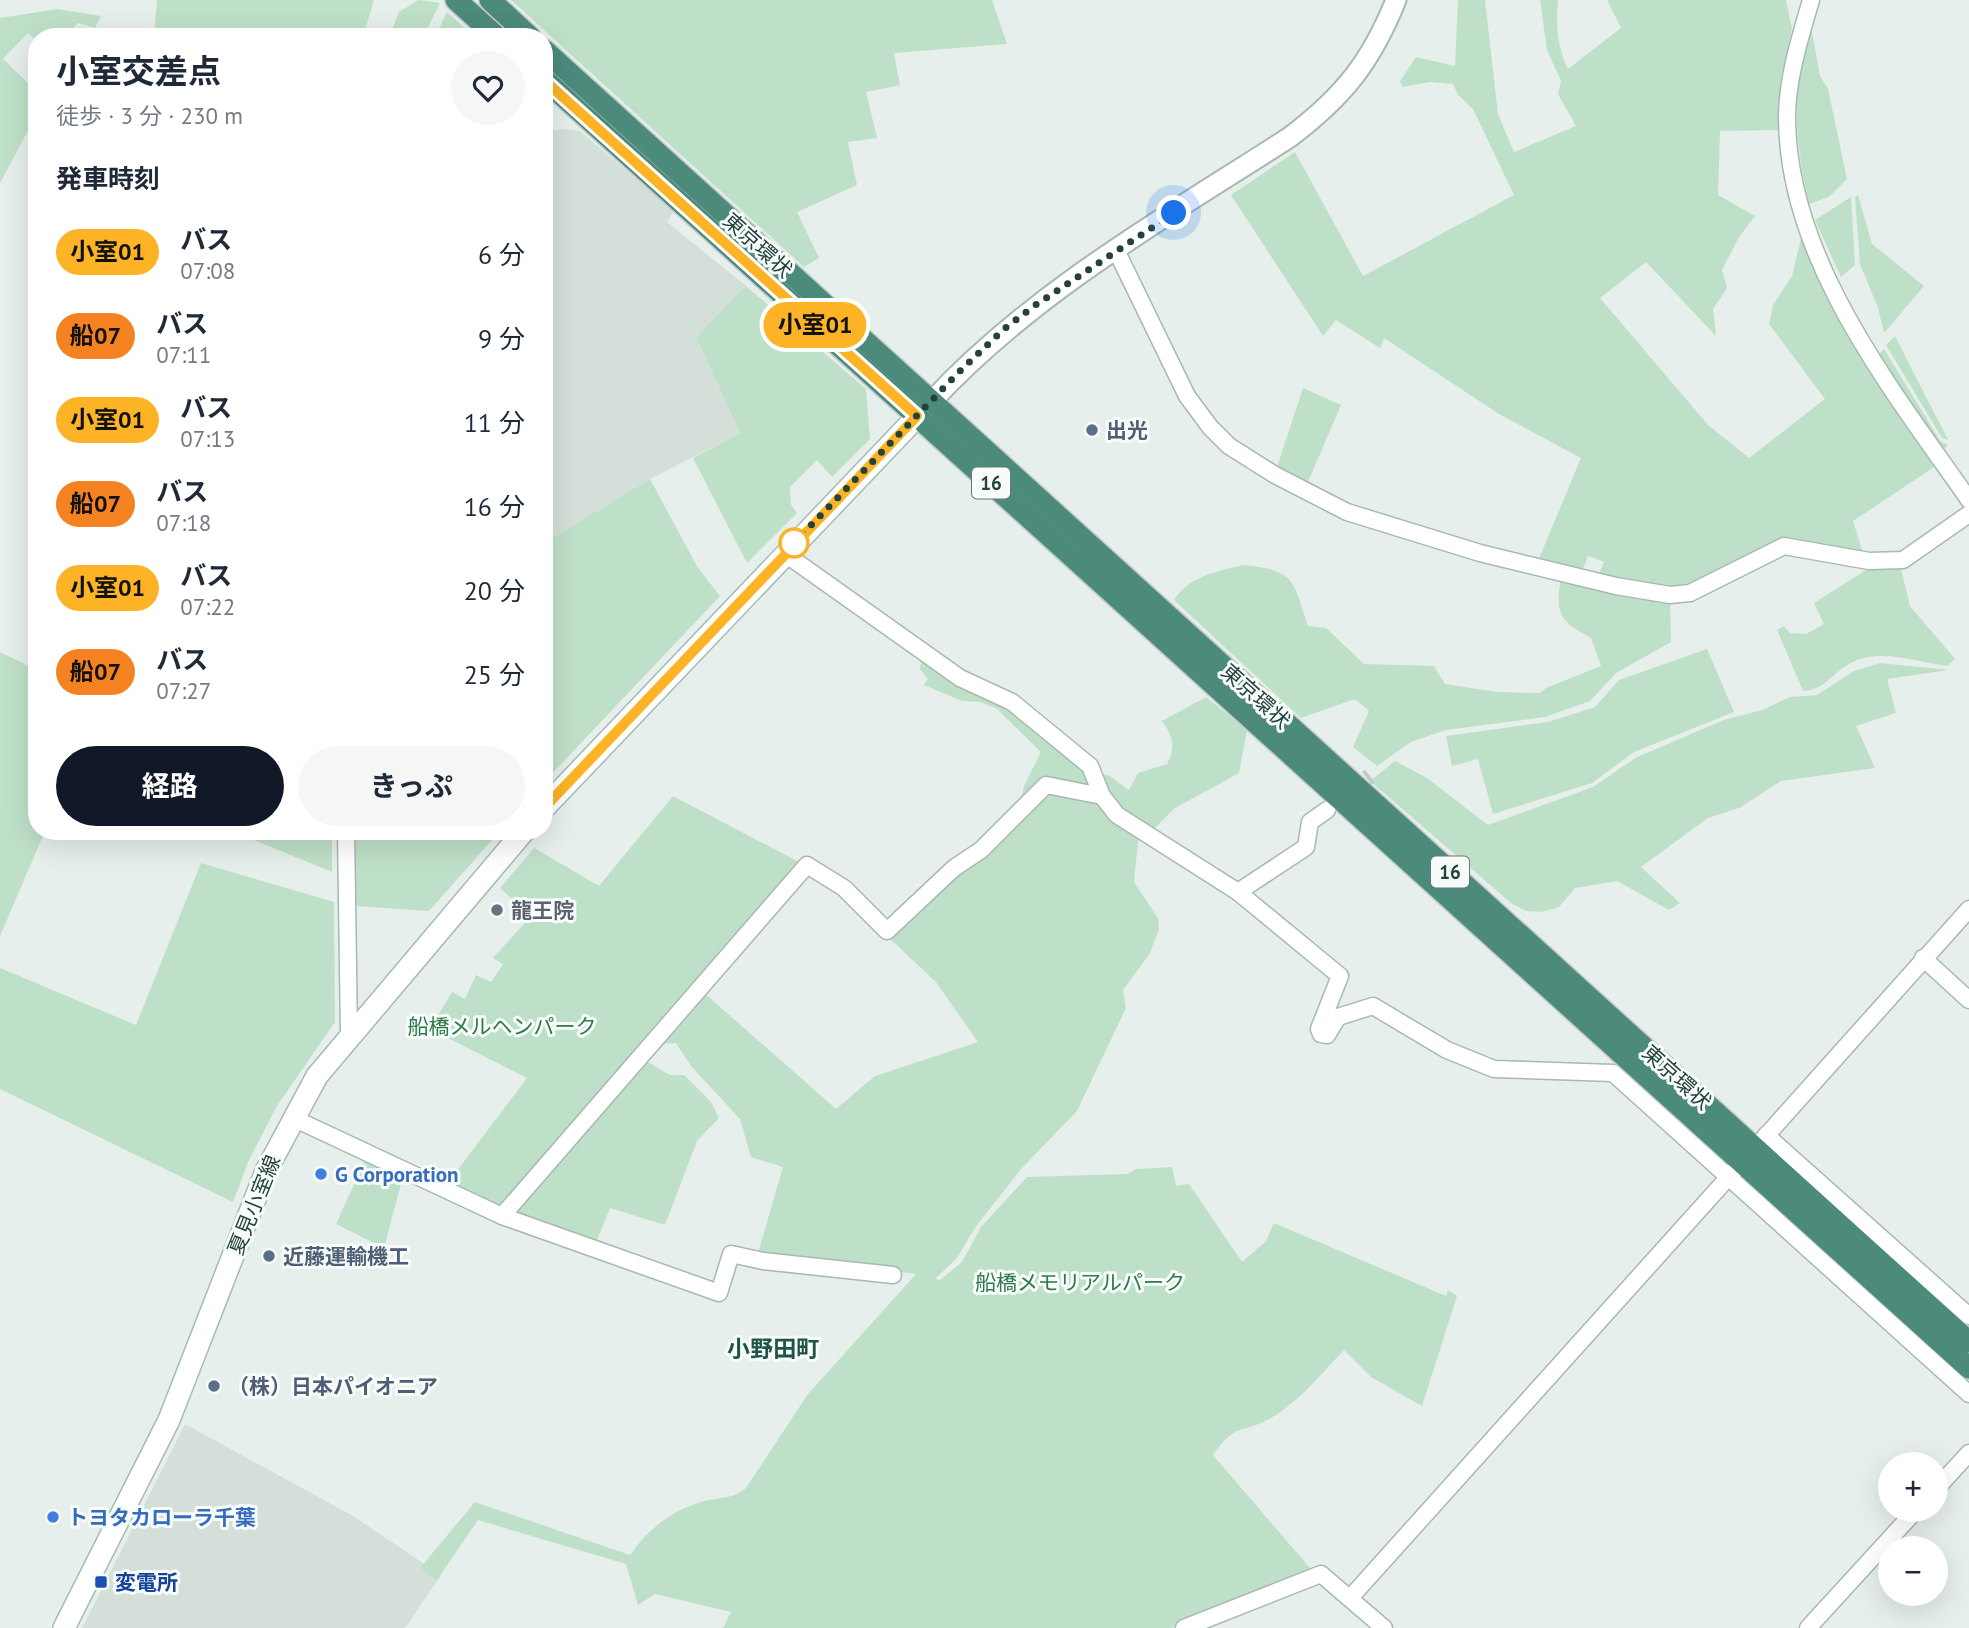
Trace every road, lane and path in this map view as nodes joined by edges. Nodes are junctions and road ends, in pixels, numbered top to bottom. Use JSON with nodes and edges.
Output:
{"nodes":[{"id":1,"x":456,"y":0,"type":"edge"},
{"id":2,"x":490,"y":0,"type":"edge"},
{"id":3,"x":1396,"y":0,"type":"edge"},
{"id":4,"x":1811,"y":0,"type":"edge"},
{"id":5,"x":487,"y":28,"type":"edge"},
{"id":6,"x":520,"y":28,"type":"edge"},
{"id":7,"x":553,"y":58,"type":"edge"},
{"id":8,"x":553,"y":87,"type":"edge"},
{"id":9,"x":1116,"y":250,"type":"junction"},
{"id":10,"x":925,"y":409,"type":"junction"},
{"id":11,"x":1969,"y":500,"type":"edge"},
{"id":12,"x":1969,"y":514,"type":"edge"},
{"id":13,"x":784,"y":553,"type":"junction"},
{"id":14,"x":1102,"y":796,"type":"junction"},
{"id":15,"x":553,"y":798,"type":"edge"},
{"id":16,"x":1327,"y":810,"type":"dead end"},
{"id":17,"x":346,"y":840,"type":"edge"},
{"id":18,"x":516,"y":840,"type":"edge"},
{"id":19,"x":1238,"y":892,"type":"junction"},
{"id":20,"x":1969,"y":909,"type":"edge"},
{"id":21,"x":1923,"y":958,"type":"junction"},
{"id":22,"x":1969,"y":1000,"type":"edge"},
{"id":23,"x":349,"y":1035,"type":"junction"},
{"id":24,"x":293,"y":1118,"type":"junction"},
{"id":25,"x":1748,"y":1156,"type":"junction"},
{"id":26,"x":502,"y":1216,"type":"junction"},
{"id":27,"x":893,"y":1275,"type":"dead end"},
{"id":28,"x":1969,"y":1317,"type":"edge"},
{"id":29,"x":1969,"y":1342,"type":"edge"},
{"id":30,"x":1969,"y":1368,"type":"edge"},
{"id":31,"x":1969,"y":1394,"type":"edge"},
{"id":32,"x":1969,"y":1453,"type":"edge"},
{"id":33,"x":1948,"y":1476,"type":"edge"},
{"id":34,"x":1905,"y":1522,"type":"edge"},
{"id":35,"x":1350,"y":1598,"type":"junction"},
{"id":36,"x":64,"y":1628,"type":"edge"},
{"id":37,"x":1184,"y":1628,"type":"edge"},
{"id":38,"x":1384,"y":1628,"type":"edge"},
{"id":39,"x":1808,"y":1628,"type":"edge"}],
"edges":[{"from":1,"to":5,"type":"highway"},
{"from":2,"to":6,"type":"highway"},
{"from":3,"to":9,"type":"street"},
{"from":4,"to":11,"type":"street"},
{"from":7,"to":10,"type":"highway","name":"東京環状","number":"16"},
{"from":8,"to":10,"type":"highway","name":"東京環状","number":"16"},
{"from":9,"to":10,"type":"street"},
{"from":9,"to":12,"type":"street"},
{"from":10,"to":13,"type":"main road"},
{"from":10,"to":25,"type":"highway","name":"東京環状","number":"16"},
{"from":13,"to":14,"type":"street"},
{"from":13,"to":15,"type":"main road"},
{"from":14,"to":19,"type":"street"},
{"from":14,"to":26,"type":"street"},
{"from":16,"to":19,"type":"street"},
{"from":17,"to":23,"type":"street"},
{"from":18,"to":23,"type":"main road","name":"夏見小室線"},
{"from":19,"to":25,"type":"street"},
{"from":20,"to":21,"type":"street"},
{"from":21,"to":22,"type":"street"},
{"from":21,"to":25,"type":"street"},
{"from":23,"to":24,"type":"main road","name":"夏見小室線"},
{"from":24,"to":26,"type":"street"},
{"from":24,"to":36,"type":"main road","name":"夏見小室線"},
{"from":25,"to":28,"type":"street"},
{"from":25,"to":29,"type":"highway","name":"東京環状","number":"16"},
{"from":25,"to":30,"type":"highway","name":"東京環状","number":"16"},
{"from":25,"to":31,"type":"street"},
{"from":25,"to":35,"type":"street"},
{"from":26,"to":27,"type":"street"},
{"from":32,"to":33,"type":"street"},
{"from":34,"to":39,"type":"street"},
{"from":35,"to":37,"type":"street"},
{"from":35,"to":38,"type":"street"}]}
